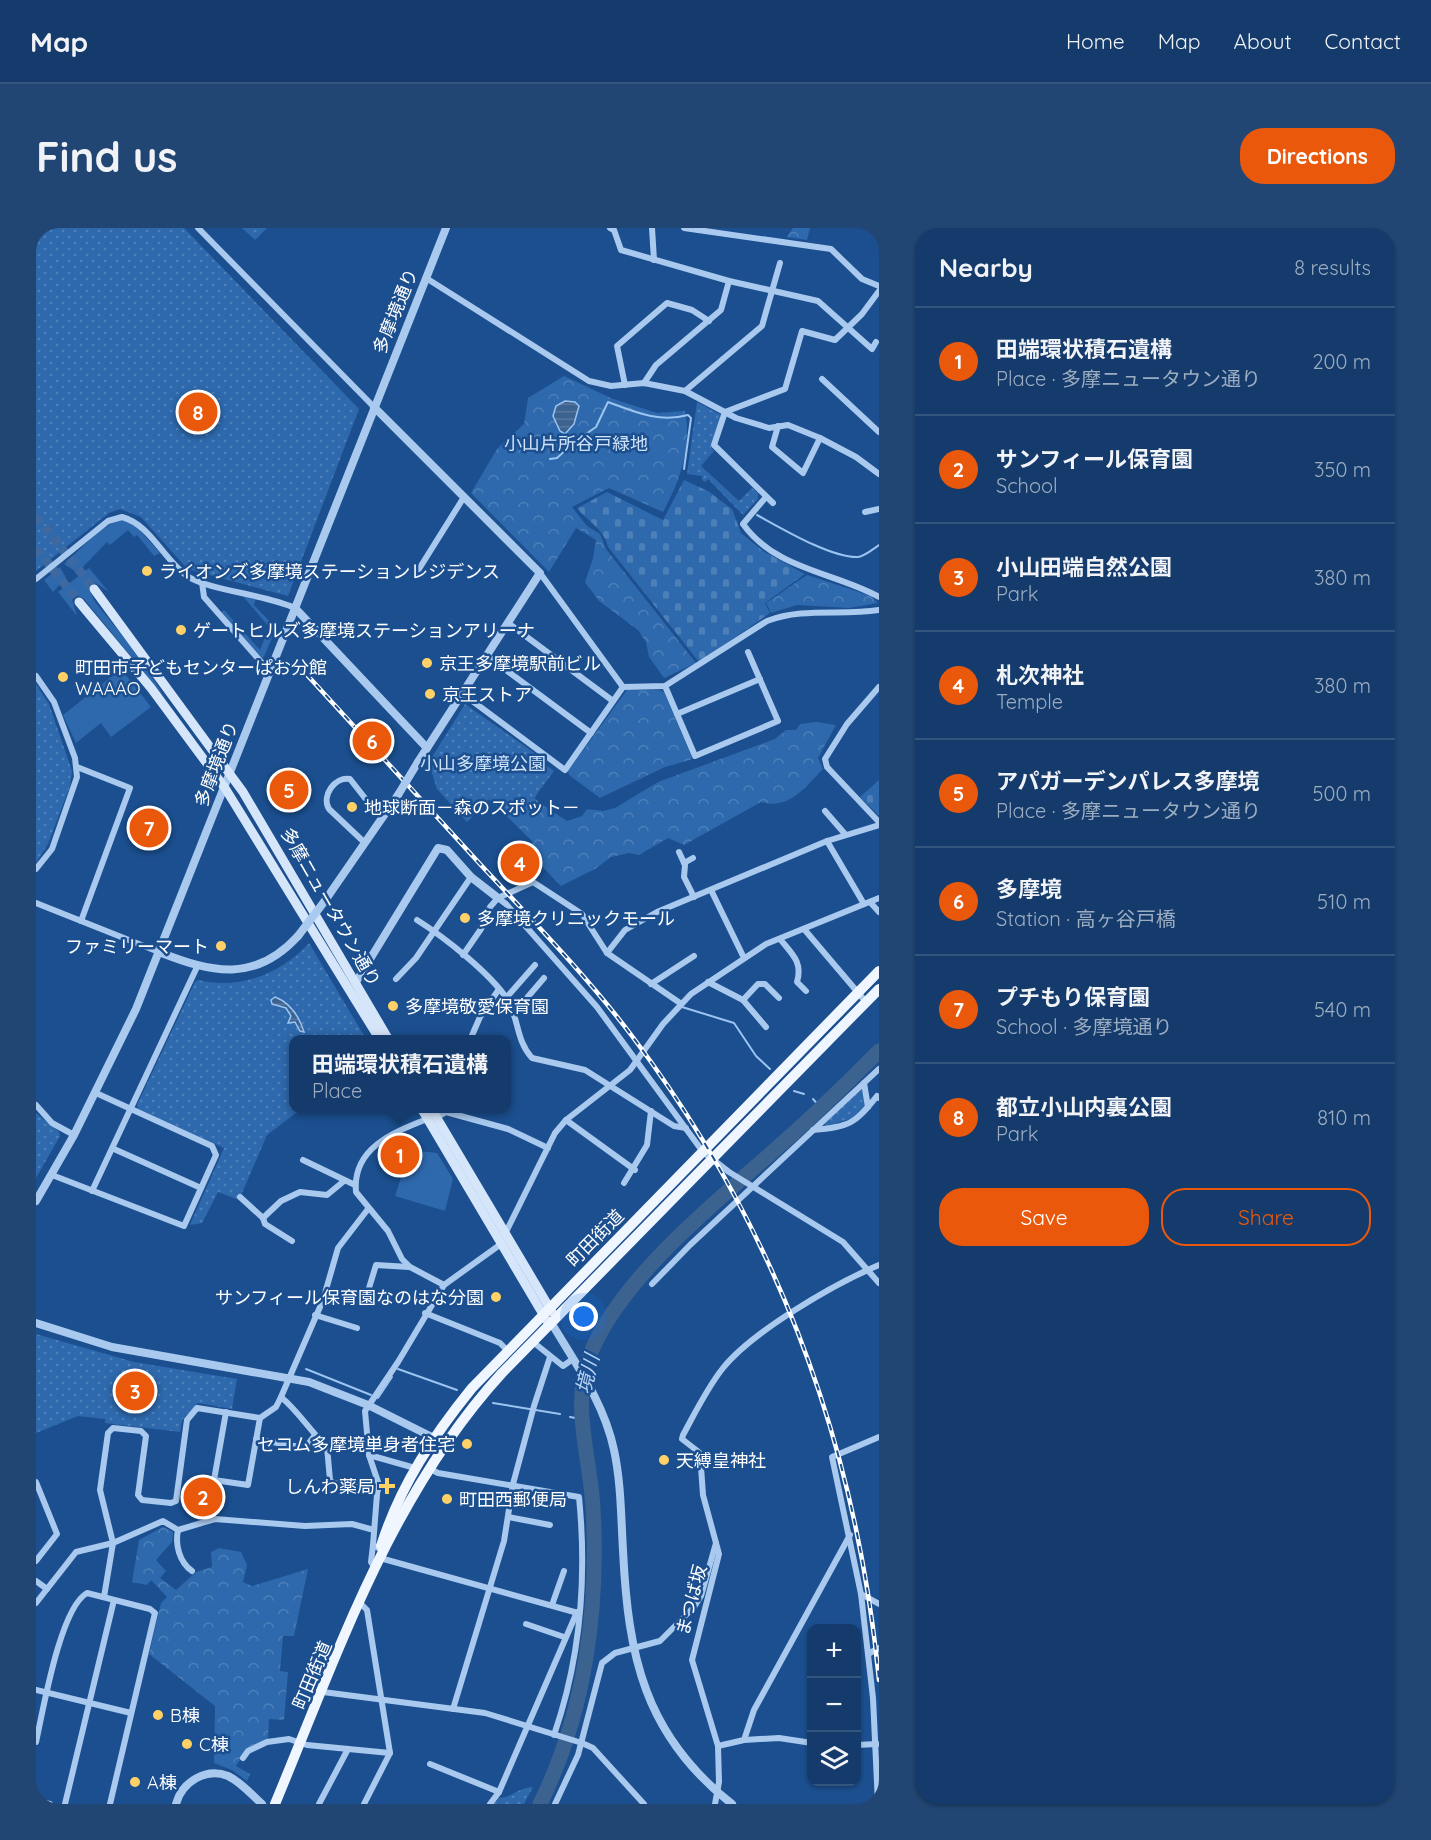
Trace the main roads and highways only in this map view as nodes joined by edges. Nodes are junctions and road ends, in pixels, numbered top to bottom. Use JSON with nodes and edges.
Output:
{"nodes":[{"id":1,"x":94,"y":589,"type":"tunnel mouth"},
{"id":2,"x":79,"y":602,"type":"tunnel mouth"},
{"id":3,"x":879,"y":970,"type":"edge"},
{"id":4,"x":879,"y":989,"type":"edge"},
{"id":5,"x":377,"y":1035,"type":"edge"},
{"id":6,"x":386,"y":1035,"type":"edge"},
{"id":7,"x":426,"y":1113,"type":"edge"},
{"id":8,"x":431,"y":1113,"type":"edge"},
{"id":9,"x":432,"y":1118,"type":"junction"},
{"id":10,"x":546,"y":1311,"type":"junction"},
{"id":11,"x":552,"y":1324,"type":"junction"},
{"id":12,"x":377,"y":1555,"type":"junction"},
{"id":13,"x":275,"y":1804,"type":"edge"}],
"edges":[{"from":1,"to":6,"type":"main road","name":"多摩ニュータウン通り"},
{"from":2,"to":5,"type":"main road","name":"多摩ニュータウン通り"},
{"from":3,"to":10,"type":"main road","name":"町田街道"},
{"from":4,"to":11,"type":"main road","name":"町田街道"},
{"from":7,"to":9,"type":"main road"},
{"from":8,"to":9,"type":"main road"},
{"from":9,"to":10,"type":"main road"},
{"from":9,"to":10,"type":"main road"},
{"from":10,"to":11,"type":"main road"},
{"from":10,"to":12,"type":"main road","name":"町田街道"},
{"from":11,"to":12,"type":"main road","name":"町田街道"},
{"from":12,"to":13,"type":"main road","name":"町田街道"}]}
